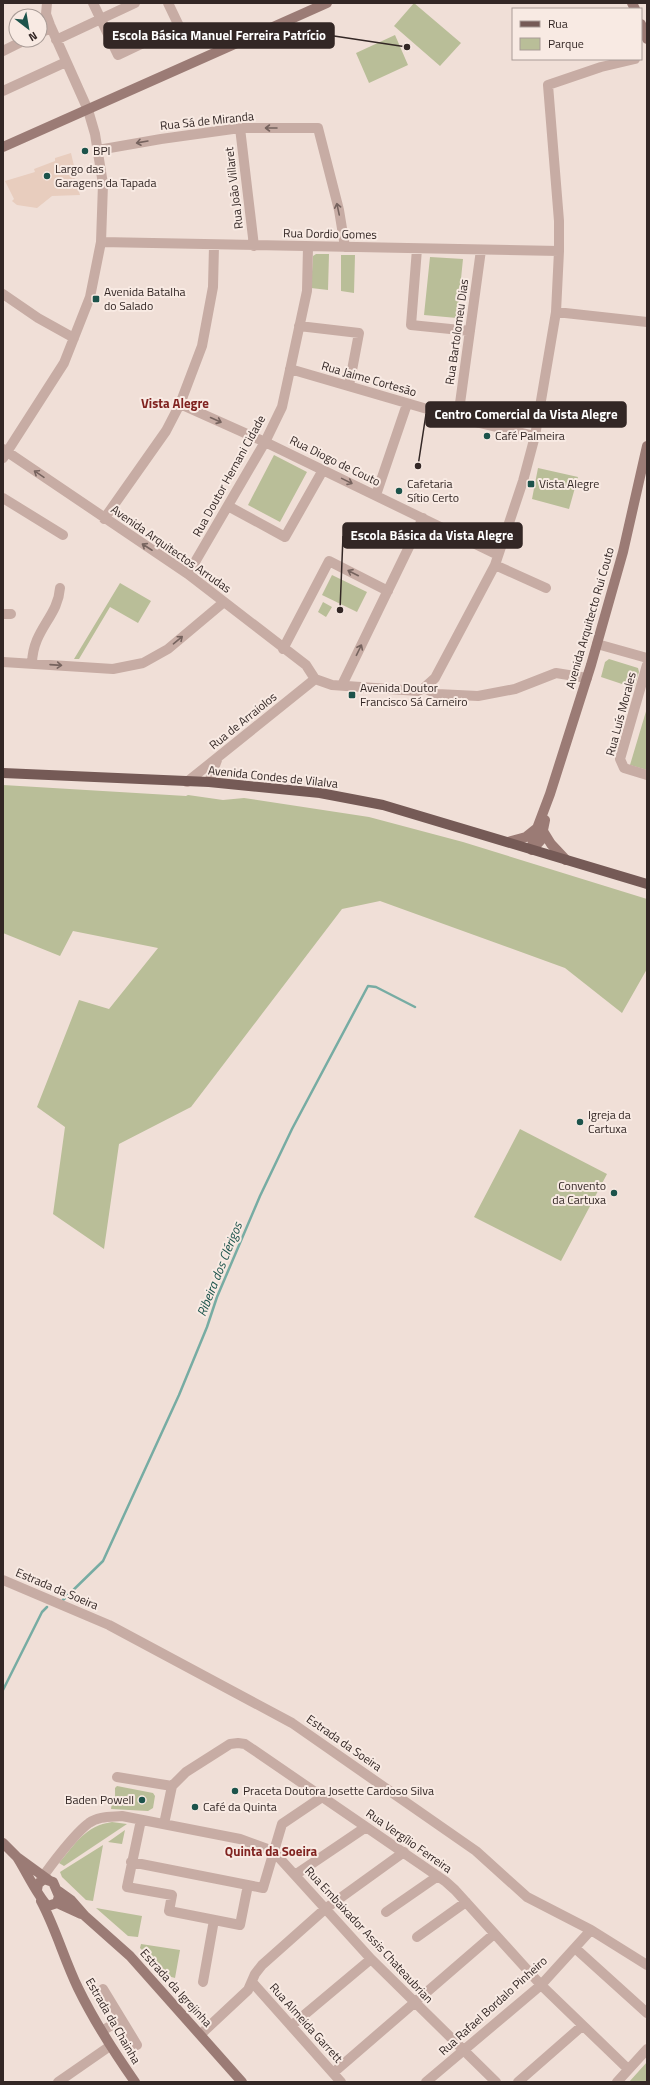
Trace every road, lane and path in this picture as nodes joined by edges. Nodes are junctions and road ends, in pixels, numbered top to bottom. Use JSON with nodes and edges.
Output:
{"nodes":[{"id":1,"x":47,"y":3,"type":"edge"},
{"id":2,"x":93,"y":3,"type":"edge"},
{"id":3,"x":135,"y":3,"type":"edge"},
{"id":4,"x":168,"y":3,"type":"edge"},
{"id":5,"x":327,"y":3,"type":"edge"},
{"id":6,"x":101,"y":19,"type":"junction"},
{"id":7,"x":642,"y":26,"type":"edge"},
{"id":8,"x":51,"y":28,"type":"junction"},
{"id":9,"x":48,"y":29,"type":"edge"},
{"id":10,"x":647,"y":39,"type":"edge"},
{"id":11,"x":56,"y":40,"type":"junction"},
{"id":12,"x":631,"y":60,"type":"edge"},
{"id":13,"x":66,"y":62,"type":"junction"},
{"id":14,"x":3,"y":91,"type":"edge"},
{"id":15,"x":88,"y":110,"type":"junction"},
{"id":16,"x":240,"y":128,"type":"junction"},
{"id":17,"x":3,"y":147,"type":"edge"},
{"id":18,"x":98,"y":150,"type":"junction"},
{"id":19,"x":100,"y":242,"type":"junction"},
{"id":20,"x":214,"y":246,"type":"junction"},
{"id":21,"x":254,"y":246,"type":"junction"},
{"id":22,"x":308,"y":247,"type":"junction"},
{"id":23,"x":345,"y":247,"type":"junction"},
{"id":24,"x":417,"y":248,"type":"junction"},
{"id":25,"x":481,"y":250,"type":"junction"},
{"id":26,"x":559,"y":251,"type":"junction"},
{"id":27,"x":3,"y":294,"type":"edge"},
{"id":28,"x":556,"y":312,"type":"junction"},
{"id":29,"x":647,"y":322,"type":"edge"},
{"id":30,"x":299,"y":326,"type":"junction"},
{"id":31,"x":470,"y":331,"type":"junction"},
{"id":32,"x":74,"y":338,"type":"junction"},
{"id":33,"x":290,"y":369,"type":"junction"},
{"id":34,"x":349,"y":386,"type":"junction"},
{"id":35,"x":180,"y":404,"type":"junction"},
{"id":36,"x":407,"y":404,"type":"junction"},
{"id":37,"x":458,"y":418,"type":"junction"},
{"id":38,"x":535,"y":436,"type":"junction"},
{"id":39,"x":265,"y":442,"type":"junction"},
{"id":40,"x":647,"y":446,"type":"edge"},
{"id":41,"x":4,"y":454,"type":"edge"},
{"id":42,"x":323,"y":470,"type":"junction"},
{"id":43,"x":376,"y":495,"type":"junction"},
{"id":44,"x":3,"y":498,"type":"edge"},
{"id":45,"x":228,"y":506,"type":"junction"},
{"id":46,"x":423,"y":518,"type":"junction"},
{"id":47,"x":104,"y":519,"type":"junction"},
{"id":48,"x":63,"y":535,"type":"dead end"},
{"id":49,"x":498,"y":555,"type":"junction"},
{"id":50,"x":495,"y":565,"type":"junction"},
{"id":51,"x":188,"y":574,"type":"junction"},
{"id":52,"x":60,"y":588,"type":"dead end"},
{"id":53,"x":546,"y":588,"type":"dead end"},
{"id":54,"x":388,"y":591,"type":"junction"},
{"id":55,"x":224,"y":602,"type":"junction"},
{"id":56,"x":597,"y":644,"type":"junction"},
{"id":57,"x":283,"y":649,"type":"junction"},
{"id":58,"x":647,"y":658,"type":"edge"},
{"id":59,"x":3,"y":662,"type":"edge"},
{"id":60,"x":32,"y":663,"type":"junction"},
{"id":61,"x":647,"y":665,"type":"edge"},
{"id":62,"x":587,"y":678,"type":"junction"},
{"id":63,"x":315,"y":679,"type":"junction"},
{"id":64,"x":342,"y":685,"type":"junction"},
{"id":65,"x":424,"y":688,"type":"junction"},
{"id":66,"x":217,"y":760,"type":"junction"},
{"id":67,"x":3,"y":773,"type":"edge"},
{"id":68,"x":647,"y":775,"type":"edge"},
{"id":69,"x":187,"y":782,"type":"junction"},
{"id":70,"x":209,"y":782,"type":"junction"},
{"id":71,"x":540,"y":829,"type":"junction"},
{"id":72,"x":508,"y":842,"type":"junction"},
{"id":73,"x":532,"y":850,"type":"junction"},
{"id":74,"x":566,"y":860,"type":"junction"},
{"id":75,"x":647,"y":884,"type":"edge"},
{"id":76,"x":3,"y":1580,"type":"edge"},
{"id":77,"x":117,"y":1777,"type":"dead end"},
{"id":78,"x":172,"y":1786,"type":"junction"},
{"id":79,"x":322,"y":1797,"type":"junction"},
{"id":80,"x":141,"y":1820,"type":"junction"},
{"id":81,"x":164,"y":1824,"type":"junction"},
{"id":82,"x":366,"y":1827,"type":"junction"},
{"id":83,"x":3,"y":1843,"type":"edge"},
{"id":84,"x":273,"y":1851,"type":"junction"},
{"id":85,"x":404,"y":1852,"type":"junction"},
{"id":86,"x":17,"y":1857,"type":"junction"},
{"id":87,"x":131,"y":1862,"type":"junction"},
{"id":88,"x":295,"y":1875,"type":"junction"},
{"id":89,"x":438,"y":1876,"type":"junction"},
{"id":90,"x":43,"y":1882,"type":"junction"},
{"id":91,"x":248,"y":1885,"type":"junction"},
{"id":92,"x":57,"y":1890,"type":"junction"},
{"id":93,"x":41,"y":1901,"type":"junction"},
{"id":94,"x":466,"y":1902,"type":"junction"},
{"id":95,"x":56,"y":1904,"type":"junction"},
{"id":96,"x":325,"y":1909,"type":"junction"},
{"id":97,"x":386,"y":1912,"type":"dead end"},
{"id":98,"x":85,"y":1916,"type":"junction"},
{"id":99,"x":214,"y":1920,"type":"junction"},
{"id":100,"x":55,"y":1927,"type":"junction"},
{"id":101,"x":591,"y":1930,"type":"junction"},
{"id":102,"x":494,"y":1934,"type":"junction"},
{"id":103,"x":417,"y":1937,"type":"dead end"},
{"id":104,"x":575,"y":1948,"type":"junction"},
{"id":105,"x":371,"y":1959,"type":"junction"},
{"id":106,"x":647,"y":1965,"type":"edge"},
{"id":107,"x":203,"y":1982,"type":"dead end"},
{"id":108,"x":252,"y":1982,"type":"junction"},
{"id":109,"x":541,"y":1984,"type":"junction"},
{"id":110,"x":104,"y":1989,"type":"dead end"},
{"id":111,"x":414,"y":2003,"type":"junction"},
{"id":112,"x":647,"y":2013,"type":"edge"},
{"id":113,"x":120,"y":2020,"type":"junction"},
{"id":114,"x":291,"y":2026,"type":"junction"},
{"id":115,"x":582,"y":2026,"type":"junction"},
{"id":116,"x":102,"y":2031,"type":"junction"},
{"id":117,"x":200,"y":2034,"type":"junction"},
{"id":118,"x":137,"y":2045,"type":"dead end"},
{"id":119,"x":110,"y":2046,"type":"junction"},
{"id":120,"x":647,"y":2049,"type":"edge"},
{"id":121,"x":464,"y":2050,"type":"junction"},
{"id":122,"x":628,"y":2069,"type":"junction"},
{"id":123,"x":333,"y":2073,"type":"junction"},
{"id":124,"x":58,"y":2082,"type":"edge"},
{"id":125,"x":135,"y":2082,"type":"edge"},
{"id":126,"x":242,"y":2082,"type":"edge"},
{"id":127,"x":341,"y":2082,"type":"edge"},
{"id":128,"x":426,"y":2082,"type":"edge"},
{"id":129,"x":496,"y":2082,"type":"edge"},
{"id":130,"x":518,"y":2082,"type":"edge"},
{"id":131,"x":617,"y":2082,"type":"edge"}],
"edges":[{"from":1,"to":8,"type":"street"},
{"from":2,"to":6,"type":"street"},
{"from":3,"to":6,"type":"street"},
{"from":4,"to":6,"type":"street"},
{"from":5,"to":15,"type":"street"},
{"from":6,"to":11,"type":"street"},
{"from":7,"to":10,"type":"street"},
{"from":8,"to":9,"type":"street"},
{"from":8,"to":11,"type":"street"},
{"from":11,"to":13,"type":"street"},
{"from":12,"to":26,"type":"street"},
{"from":13,"to":14,"type":"street"},
{"from":13,"to":15,"type":"street"},
{"from":15,"to":17,"type":"street"},
{"from":15,"to":18,"type":"street"},
{"from":16,"to":18,"type":"street","name":"Rua Sá de Miranda","one_way":true},
{"from":16,"to":21,"type":"street","name":"Rua João Villaret"},
{"from":23,"to":16,"type":"street","name":"Rua Sá de Miranda","one_way":true},
{"from":18,"to":19,"type":"street"},
{"from":19,"to":20,"type":"street","name":"Rua Dordio Gomes"},
{"from":19,"to":32,"type":"street"},
{"from":20,"to":21,"type":"street","name":"Rua Dordio Gomes"},
{"from":20,"to":35,"type":"street"},
{"from":21,"to":22,"type":"street","name":"Rua Dordio Gomes"},
{"from":22,"to":23,"type":"street","name":"Rua Dordio Gomes"},
{"from":22,"to":30,"type":"street","name":"Rua Doutor Hernani Cidade"},
{"from":23,"to":24,"type":"street","name":"Rua Dordio Gomes"},
{"from":24,"to":25,"type":"street","name":"Rua Dordio Gomes"},
{"from":24,"to":31,"type":"street"},
{"from":25,"to":26,"type":"street","name":"Rua Dordio Gomes"},
{"from":25,"to":31,"type":"street","name":"Rua Bartolomeu Dias"},
{"from":26,"to":28,"type":"street"},
{"from":27,"to":32,"type":"street"},
{"from":28,"to":29,"type":"street"},
{"from":28,"to":38,"type":"street"},
{"from":30,"to":33,"type":"street","name":"Rua Doutor Hernani Cidade"},
{"from":30,"to":34,"type":"street"},
{"from":31,"to":37,"type":"street","name":"Rua Bartolomeu Dias"},
{"from":32,"to":41,"type":"street"},
{"from":33,"to":34,"type":"street","name":"Rua Jaime Cortesão"},
{"from":33,"to":39,"type":"street","name":"Rua Doutor Hernani Cidade"},
{"from":34,"to":36,"type":"street","name":"Rua Jaime Cortesão"},
{"from":35,"to":39,"type":"street","name":"Rua Diogo de Couto","one_way":true},
{"from":35,"to":47,"type":"street"},
{"from":36,"to":37,"type":"street","name":"Rua Jaime Cortesão"},
{"from":36,"to":43,"type":"street"},
{"from":37,"to":38,"type":"street","name":"Rua Jaime Cortesão"},
{"from":38,"to":49,"type":"street"},
{"from":39,"to":42,"type":"street","name":"Rua Diogo de Couto"},
{"from":39,"to":45,"type":"street","name":"Rua Doutor Hernani Cidade"},
{"from":40,"to":56,"type":"street","name":"Avenida Arquitecto Rui Couto"},
{"from":47,"to":41,"type":"street","name":"Avenida Arquitectos Arrudas","one_way":true},
{"from":42,"to":43,"type":"street","name":"Rua Diogo de Couto","one_way":true},
{"from":42,"to":45,"type":"street"},
{"from":43,"to":46,"type":"street","name":"Rua Diogo de Couto"},
{"from":44,"to":48,"type":"street"},
{"from":45,"to":51,"type":"street","name":"Rua Doutor Hernani Cidade"},
{"from":46,"to":49,"type":"street","name":"Rua Diogo de Couto"},
{"from":46,"to":54,"type":"street"},
{"from":51,"to":47,"type":"street","name":"Avenida Arquitectos Arrudas","one_way":true},
{"from":49,"to":50,"type":"street"},
{"from":50,"to":53,"type":"street"},
{"from":50,"to":65,"type":"street"},
{"from":51,"to":55,"type":"street","name":"Avenida Arquitectos Arrudas"},
{"from":52,"to":60,"type":"street"},
{"from":54,"to":57,"type":"street","one_way":true},
{"from":64,"to":54,"type":"street","one_way":true},
{"from":55,"to":57,"type":"street","name":"Avenida Arquitectos Arrudas"},
{"from":60,"to":55,"type":"street","one_way":true},
{"from":56,"to":58,"type":"street"},
{"from":56,"to":62,"type":"street","name":"Avenida Arquitecto Rui Couto"},
{"from":57,"to":63,"type":"street","name":"Avenida Arquitectos Arrudas"},
{"from":59,"to":60,"type":"street"},
{"from":61,"to":68,"type":"street","name":"Rua Luís Morales"},
{"from":62,"to":65,"type":"street"},
{"from":62,"to":71,"type":"street","name":"Avenida Arquitecto Rui Couto"},
{"from":63,"to":64,"type":"street"},
{"from":63,"to":66,"type":"street","name":"Rua de Arraiolos"},
{"from":64,"to":65,"type":"street"},
{"from":66,"to":69,"type":"street","name":"Rua de Arraiolos"},
{"from":66,"to":70,"type":"street"},
{"from":67,"to":69,"type":"main road","name":"Avenida Condes de Vilalva"},
{"from":69,"to":70,"type":"main road","name":"Avenida Condes de Vilalva"},
{"from":70,"to":72,"type":"main road","name":"Avenida Condes de Vilalva"},
{"from":71,"to":72,"type":"street"},
{"from":71,"to":73,"type":"street","name":"Avenida Arquitecto Rui Couto"},
{"from":71,"to":74,"type":"street"},
{"from":72,"to":73,"type":"main road","name":"Avenida Condes de Vilalva"},
{"from":73,"to":74,"type":"main road","name":"Avenida Condes de Vilalva"},
{"from":74,"to":75,"type":"main road","name":"Avenida Condes de Vilalva"},
{"from":76,"to":101,"type":"street","name":"Estrada da Soeira"},
{"from":77,"to":78,"type":"street"},
{"from":78,"to":79,"type":"street","name":"Rua Vergílio Ferreira"},
{"from":78,"to":81,"type":"street"},
{"from":79,"to":82,"type":"street","name":"Rua Vergílio Ferreira"},
{"from":79,"to":84,"type":"street"},
{"from":80,"to":81,"type":"street","name":"Rua Embaixador Assis Chateaubrian"},
{"from":80,"to":87,"type":"street"},
{"from":80,"to":90,"type":"street","name":"Rua Embaixador Assis Chateaubrian"},
{"from":81,"to":84,"type":"street","name":"Rua Embaixador Assis Chateaubrian"},
{"from":82,"to":85,"type":"street","name":"Rua Vergílio Ferreira"},
{"from":82,"to":88,"type":"street"},
{"from":83,"to":86,"type":"street"},
{"from":84,"to":88,"type":"street","name":"Rua Embaixador Assis Chateaubrian"},
{"from":84,"to":91,"type":"street"},
{"from":85,"to":89,"type":"street","name":"Rua Vergílio Ferreira"},
{"from":85,"to":96,"type":"street"},
{"from":86,"to":90,"type":"street"},
{"from":86,"to":90,"type":"street"},
{"from":87,"to":91,"type":"street"},
{"from":87,"to":99,"type":"street"},
{"from":88,"to":96,"type":"street","name":"Rua Embaixador Assis Chateaubrian"},
{"from":89,"to":94,"type":"street","name":"Rua Vergílio Ferreira"},
{"from":89,"to":97,"type":"street"},
{"from":90,"to":92,"type":"street"},
{"from":90,"to":93,"type":"street"},
{"from":91,"to":99,"type":"street"},
{"from":92,"to":95,"type":"street"},
{"from":92,"to":98,"type":"street"},
{"from":93,"to":95,"type":"street"},
{"from":93,"to":100,"type":"street"},
{"from":94,"to":102,"type":"street","name":"Rua Vergílio Ferreira"},
{"from":94,"to":103,"type":"street"},
{"from":95,"to":98,"type":"street"},
{"from":95,"to":100,"type":"street"},
{"from":96,"to":105,"type":"street","name":"Rua Embaixador Assis Chateaubrian"},
{"from":96,"to":108,"type":"street"},
{"from":98,"to":117,"type":"street","name":"Estrada da Igrejinha"},
{"from":99,"to":107,"type":"street"},
{"from":100,"to":116,"type":"street","name":"Estrada da Chainha"},
{"from":101,"to":104,"type":"street","name":"Rua Rafael Bordalo Pinheiro"},
{"from":101,"to":106,"type":"street","name":"Estrada da Soeira"},
{"from":102,"to":109,"type":"street","name":"Rua Vergílio Ferreira"},
{"from":102,"to":111,"type":"street"},
{"from":104,"to":109,"type":"street","name":"Rua Rafael Bordalo Pinheiro"},
{"from":104,"to":112,"type":"street"},
{"from":105,"to":111,"type":"street","name":"Rua Embaixador Assis Chateaubrian"},
{"from":105,"to":114,"type":"street"},
{"from":108,"to":114,"type":"street","name":"Rua Almeida Garrett"},
{"from":108,"to":117,"type":"street"},
{"from":109,"to":115,"type":"street","name":"Rua Vergílio Ferreira"},
{"from":109,"to":121,"type":"street","name":"Rua Rafael Bordalo Pinheiro"},
{"from":110,"to":113,"type":"street"},
{"from":111,"to":121,"type":"street","name":"Rua Embaixador Assis Chateaubrian"},
{"from":111,"to":123,"type":"street"},
{"from":113,"to":116,"type":"street"},
{"from":113,"to":118,"type":"street"},
{"from":114,"to":123,"type":"street","name":"Rua Almeida Garrett"},
{"from":115,"to":122,"type":"street","name":"Rua Vergílio Ferreira"},
{"from":115,"to":130,"type":"street"},
{"from":116,"to":119,"type":"street","name":"Estrada da Chainha"},
{"from":117,"to":126,"type":"street","name":"Estrada da Igrejinha"},
{"from":119,"to":124,"type":"street"},
{"from":119,"to":125,"type":"street","name":"Estrada da Chainha"},
{"from":120,"to":122,"type":"street"},
{"from":121,"to":128,"type":"street","name":"Rua Rafael Bordalo Pinheiro"},
{"from":121,"to":129,"type":"street","name":"Rua Embaixador Assis Chateaubrian"},
{"from":122,"to":131,"type":"street"},
{"from":123,"to":127,"type":"street","name":"Rua Almeida Garrett"}]}
